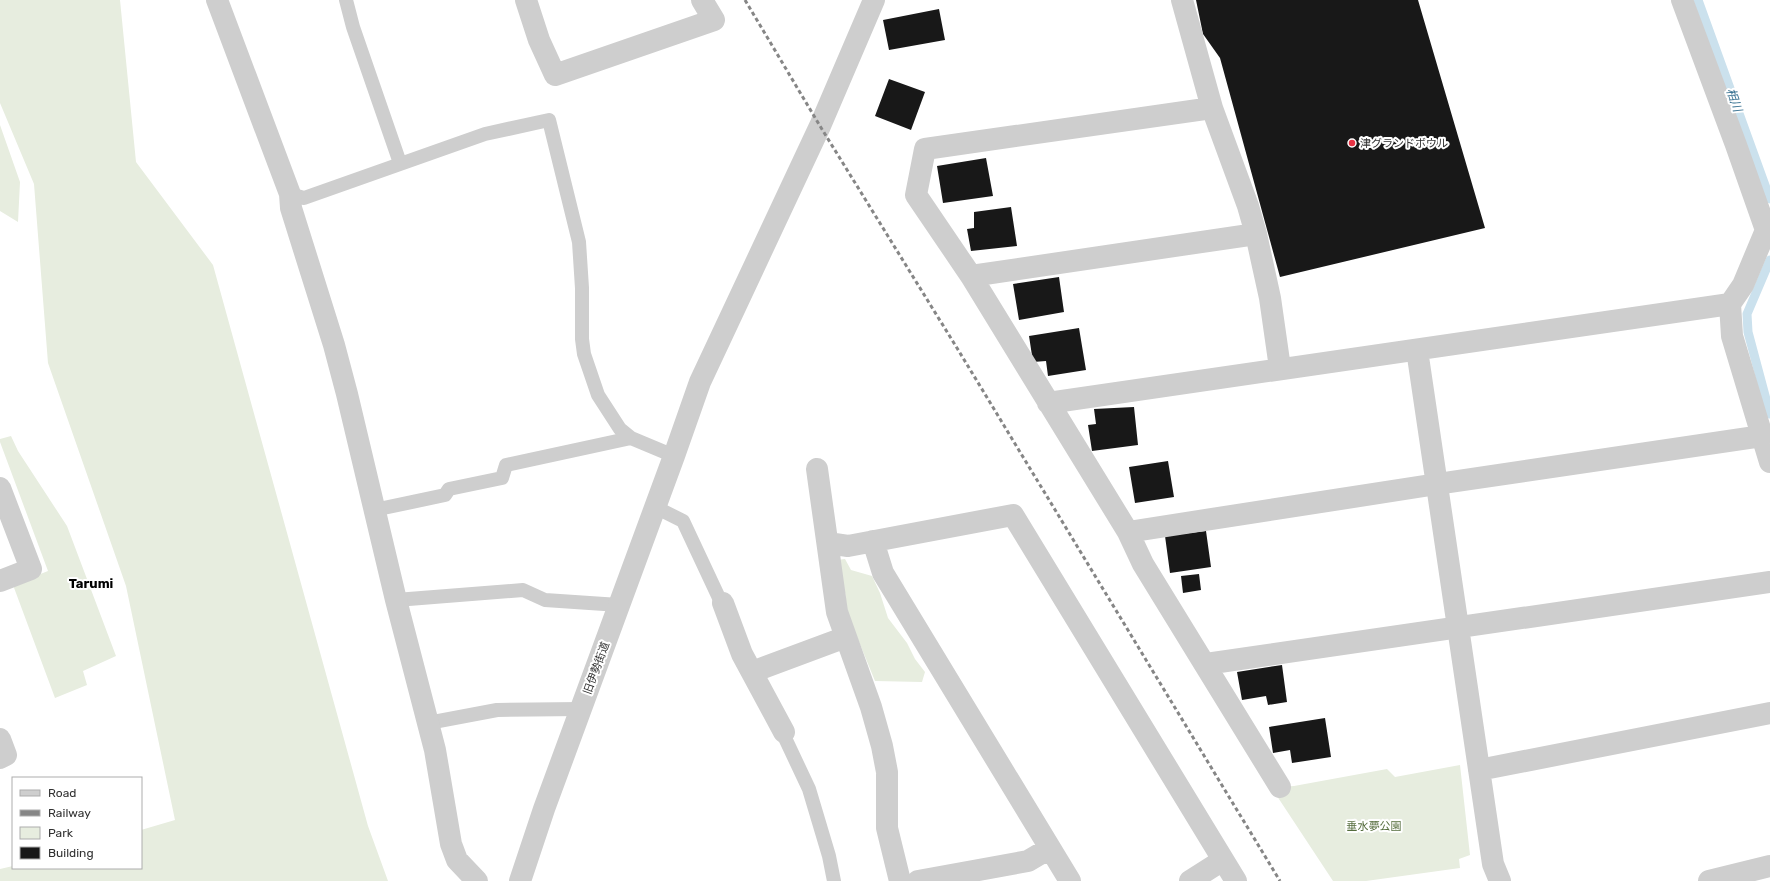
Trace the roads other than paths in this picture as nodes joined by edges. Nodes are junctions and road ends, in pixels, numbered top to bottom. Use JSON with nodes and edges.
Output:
{"nodes":[{"id":1,"x":217,"y":0,"type":"edge"},
{"id":2,"x":346,"y":0,"type":"edge"},
{"id":3,"x":526,"y":0,"type":"edge"},
{"id":4,"x":702,"y":0,"type":"edge"},
{"id":5,"x":874,"y":0,"type":"edge"},
{"id":6,"x":1182,"y":0,"type":"edge"},
{"id":7,"x":1682,"y":0,"type":"edge"},
{"id":8,"x":1212,"y":108,"type":"junction"},
{"id":9,"x":400,"y":163,"type":"junction"},
{"id":10,"x":290,"y":194,"type":"junction"},
{"id":11,"x":1256,"y":234,"type":"junction"},
{"id":12,"x":971,"y":276,"type":"junction"},
{"id":13,"x":1730,"y":304,"type":"junction"},
{"id":14,"x":1417,"y":350,"type":"junction"},
{"id":15,"x":1280,"y":368,"type":"junction"},
{"id":16,"x":1048,"y":403,"type":"junction"},
{"id":17,"x":1762,"y":436,"type":"junction"},
{"id":18,"x":631,"y":438,"type":"junction"},
{"id":19,"x":674,"y":456,"type":"junction"},
{"id":20,"x":1770,"y":462,"type":"edge"},
{"id":21,"x":816,"y":469,"type":"dead end"},
{"id":22,"x":1437,"y":484,"type":"junction"},
{"id":23,"x":0,"y":488,"type":"edge"},
{"id":24,"x":655,"y":507,"type":"junction"},
{"id":25,"x":374,"y":510,"type":"junction"},
{"id":26,"x":1128,"y":532,"type":"junction"},
{"id":27,"x":873,"y":541,"type":"junction"},
{"id":28,"x":828,"y":543,"type":"junction"},
{"id":29,"x":0,"y":581,"type":"edge"},
{"id":30,"x":1770,"y":582,"type":"edge"},
{"id":31,"x":396,"y":600,"type":"junction"},
{"id":32,"x":723,"y":603,"type":"joint"},
{"id":33,"x":619,"y":605,"type":"junction"},
{"id":34,"x":1457,"y":627,"type":"junction"},
{"id":35,"x":846,"y":637,"type":"junction"},
{"id":36,"x":1206,"y":664,"type":"junction"},
{"id":37,"x":752,"y":672,"type":"junction"},
{"id":38,"x":580,"y":709,"type":"junction"},
{"id":39,"x":1770,"y":713,"type":"edge"},
{"id":40,"x":428,"y":723,"type":"junction"},
{"id":41,"x":784,"y":732,"type":"joint"},
{"id":42,"x":0,"y":739,"type":"edge"},
{"id":43,"x":0,"y":758,"type":"edge"},
{"id":44,"x":1479,"y":770,"type":"junction"},
{"id":45,"x":1280,"y":787,"type":"dead end"},
{"id":46,"x":1050,"y":848,"type":"junction"},
{"id":47,"x":1223,"y":860,"type":"junction"},
{"id":48,"x":1770,"y":866,"type":"edge"},
{"id":49,"x":476,"y":881,"type":"edge"},
{"id":50,"x":520,"y":881,"type":"edge"},
{"id":51,"x":834,"y":881,"type":"edge"},
{"id":52,"x":900,"y":881,"type":"edge"},
{"id":53,"x":918,"y":881,"type":"edge"},
{"id":54,"x":1070,"y":881,"type":"edge"},
{"id":55,"x":1190,"y":881,"type":"edge"},
{"id":56,"x":1236,"y":881,"type":"edge"},
{"id":57,"x":1500,"y":881,"type":"edge"},
{"id":58,"x":1709,"y":881,"type":"edge"}],
"edges":[{"from":1,"to":10,"type":"street"},
{"from":2,"to":9,"type":"lane"},
{"from":3,"to":4,"type":"street"},
{"from":5,"to":19,"type":"street","name":"旧伊勢街道"},
{"from":6,"to":8,"type":"street"},
{"from":7,"to":13,"type":"street"},
{"from":8,"to":11,"type":"street"},
{"from":8,"to":12,"type":"street"},
{"from":9,"to":10,"type":"lane"},
{"from":9,"to":18,"type":"lane"},
{"from":10,"to":25,"type":"street"},
{"from":11,"to":12,"type":"street"},
{"from":11,"to":15,"type":"street"},
{"from":12,"to":16,"type":"street"},
{"from":13,"to":14,"type":"street"},
{"from":13,"to":17,"type":"street"},
{"from":14,"to":15,"type":"street"},
{"from":14,"to":22,"type":"street"},
{"from":15,"to":16,"type":"street"},
{"from":16,"to":26,"type":"street"},
{"from":17,"to":20,"type":"street"},
{"from":17,"to":22,"type":"street"},
{"from":18,"to":19,"type":"lane"},
{"from":18,"to":25,"type":"lane"},
{"from":19,"to":24,"type":"street","name":"旧伊勢街道"},
{"from":21,"to":28,"type":"street"},
{"from":22,"to":26,"type":"street"},
{"from":22,"to":34,"type":"street"},
{"from":23,"to":29,"type":"street"},
{"from":24,"to":32,"type":"lane"},
{"from":24,"to":33,"type":"street","name":"旧伊勢街道"},
{"from":25,"to":31,"type":"street"},
{"from":26,"to":36,"type":"street"},
{"from":27,"to":28,"type":"street"},
{"from":27,"to":46,"type":"street"},
{"from":27,"to":47,"type":"street"},
{"from":28,"to":35,"type":"street"},
{"from":30,"to":34,"type":"street"},
{"from":31,"to":33,"type":"lane"},
{"from":31,"to":40,"type":"street"},
{"from":32,"to":37,"type":"street"},
{"from":33,"to":38,"type":"street","name":"旧伊勢街道"},
{"from":34,"to":36,"type":"street"},
{"from":34,"to":44,"type":"street"},
{"from":35,"to":37,"type":"street"},
{"from":35,"to":52,"type":"street"},
{"from":36,"to":45,"type":"street"},
{"from":37,"to":41,"type":"street"},
{"from":38,"to":40,"type":"lane"},
{"from":38,"to":50,"type":"street","name":"旧伊勢街道"},
{"from":39,"to":44,"type":"street"},
{"from":40,"to":49,"type":"street"},
{"from":41,"to":51,"type":"lane"},
{"from":42,"to":43,"type":"street"},
{"from":44,"to":57,"type":"street"},
{"from":46,"to":53,"type":"street"},
{"from":46,"to":54,"type":"street"},
{"from":47,"to":55,"type":"street"},
{"from":47,"to":56,"type":"street"},
{"from":48,"to":58,"type":"street"}]}
